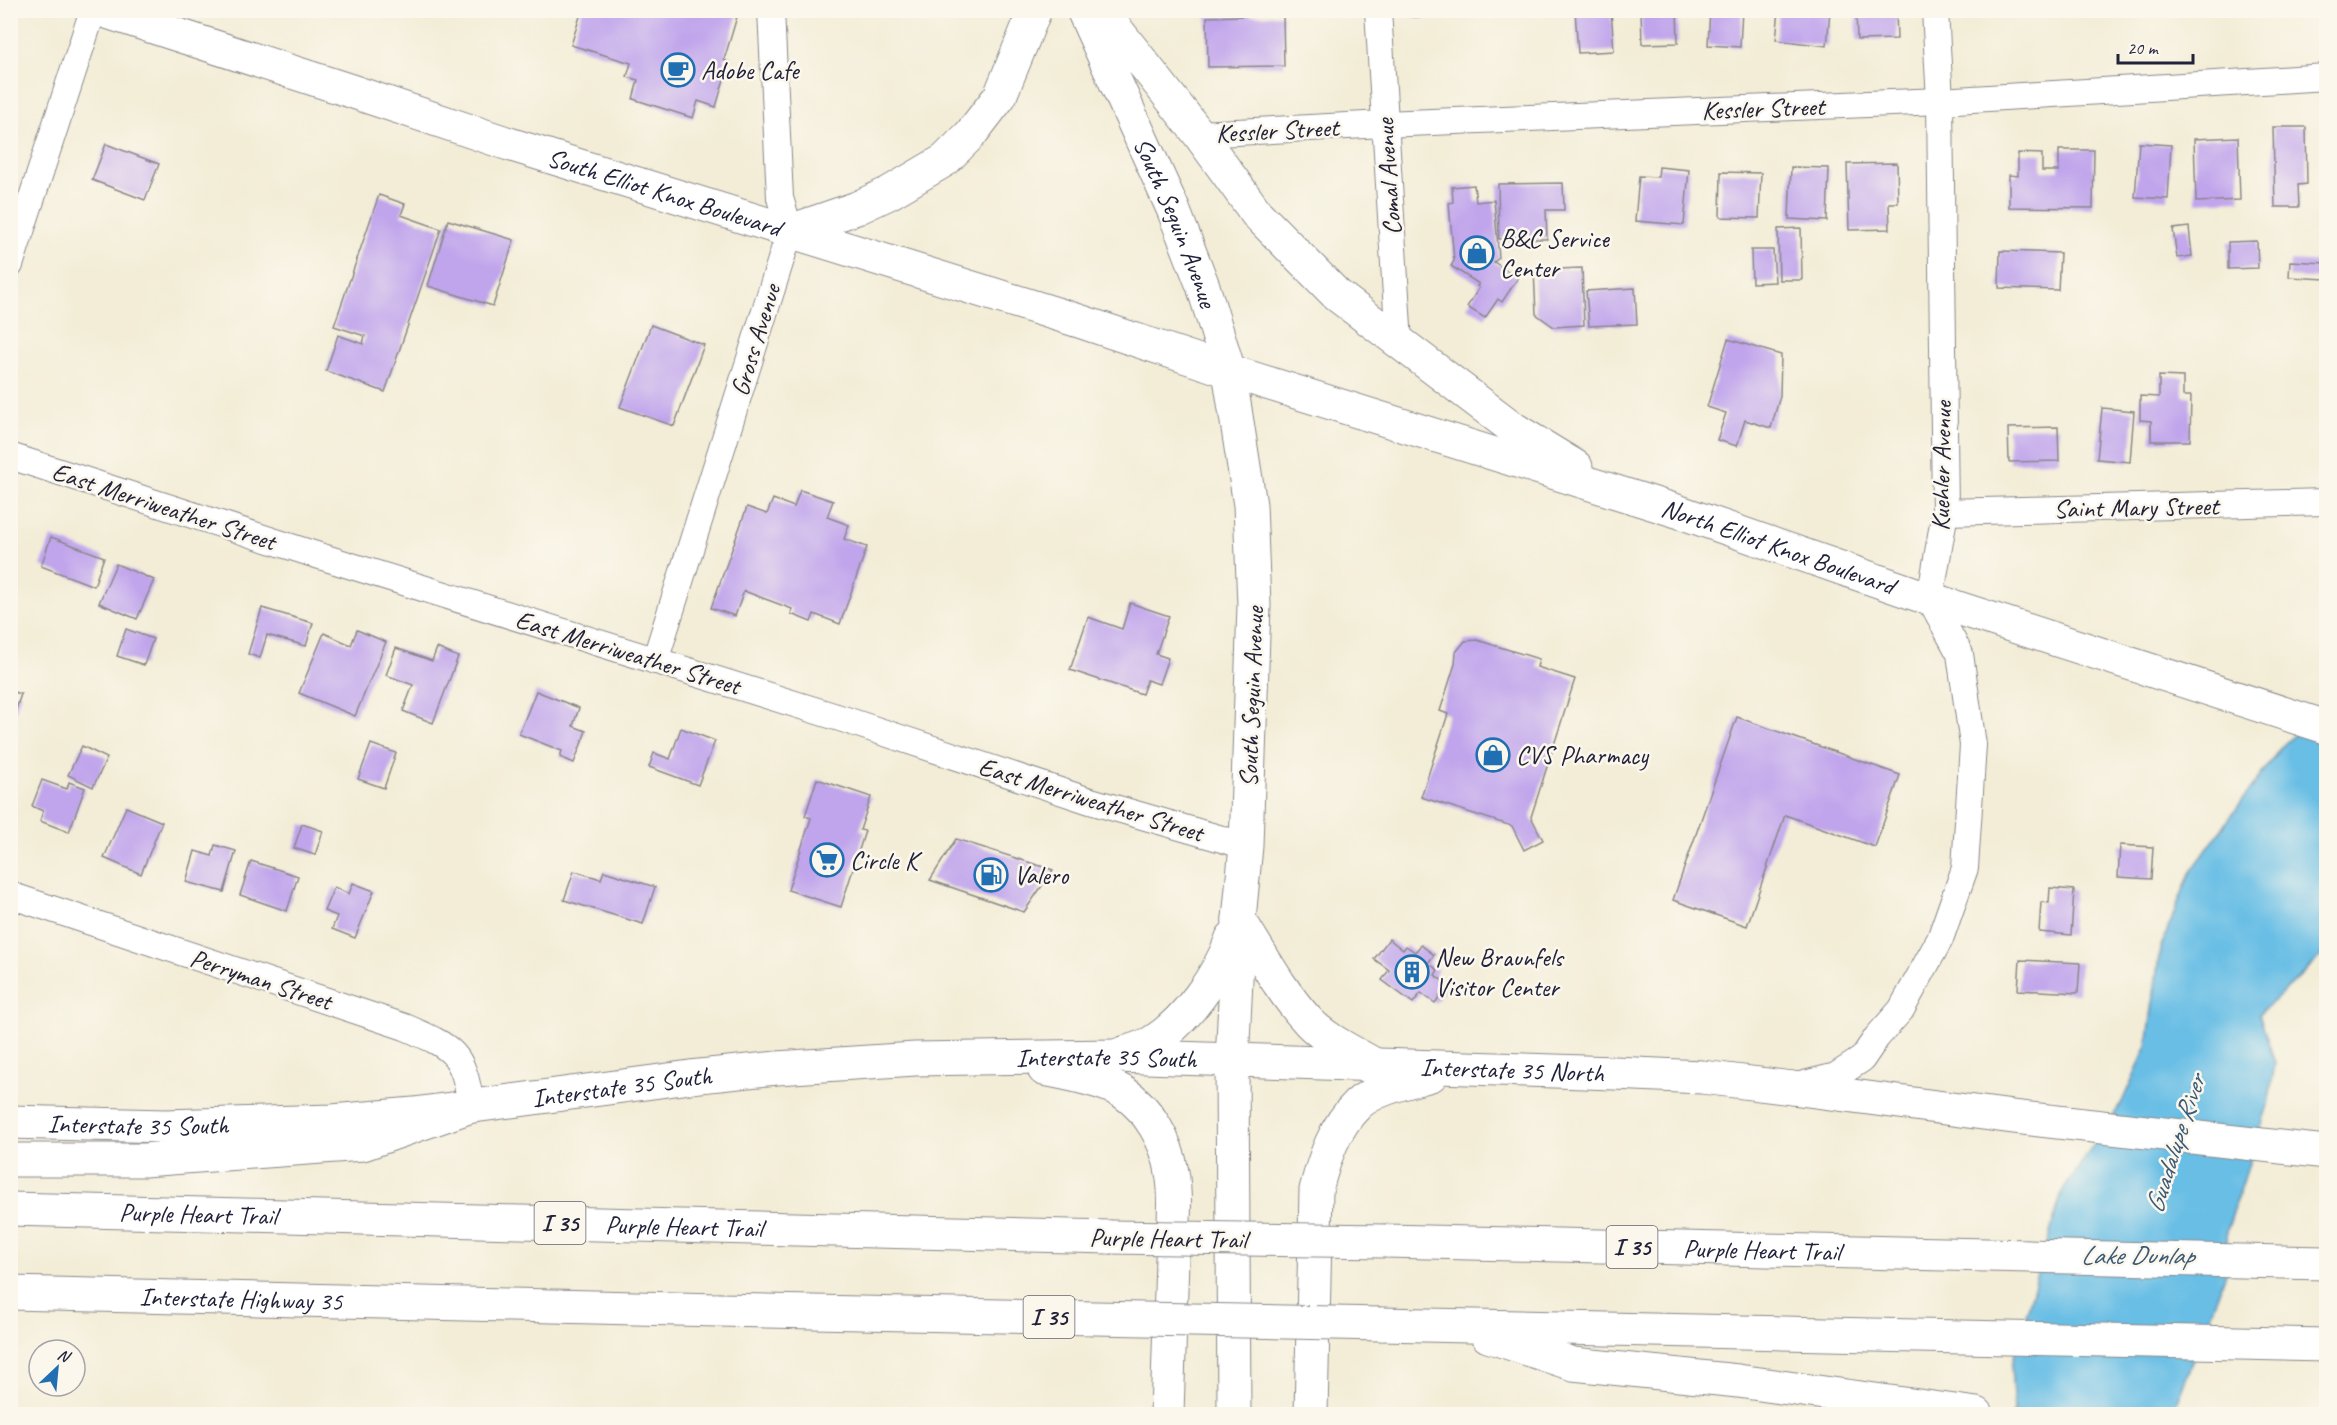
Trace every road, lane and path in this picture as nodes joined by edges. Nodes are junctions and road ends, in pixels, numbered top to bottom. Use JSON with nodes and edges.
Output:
{"nodes":[{"id":1,"x":93,"y":10,"type":"edge"},
{"id":2,"x":101,"y":10,"type":"edge"},
{"id":3,"x":771,"y":10,"type":"edge"},
{"id":4,"x":1035,"y":10,"type":"edge"},
{"id":5,"x":1083,"y":10,"type":"edge"},
{"id":6,"x":1101,"y":10,"type":"edge"},
{"id":7,"x":1377,"y":10,"type":"edge"},
{"id":8,"x":1935,"y":10,"type":"edge"},
{"id":9,"x":2326,"y":77,"type":"edge"},
{"id":10,"x":1940,"y":101,"type":"junction"},
{"id":11,"x":1384,"y":124,"type":"junction"},
{"id":12,"x":1199,"y":134,"type":"junction"},
{"id":13,"x":790,"y":231,"type":"junction"},
{"id":14,"x":10,"y":265,"type":"edge"},
{"id":15,"x":1399,"y":343,"type":"junction"},
{"id":16,"x":1228,"y":371,"type":"junction"},
{"id":17,"x":10,"y":456,"type":"edge"},
{"id":18,"x":1621,"y":495,"type":"junction"},
{"id":19,"x":2326,"y":502,"type":"edge"},
{"id":20,"x":1945,"y":512,"type":"junction"},
{"id":21,"x":1930,"y":599,"type":"junction"},
{"id":22,"x":655,"y":661,"type":"junction"},
{"id":23,"x":2326,"y":727,"type":"edge"},
{"id":24,"x":1246,"y":846,"type":"junction"},
{"id":25,"x":10,"y":896,"type":"edge"},
{"id":26,"x":1239,"y":919,"type":"junction"},
{"id":27,"x":1116,"y":1056,"type":"junction"},
{"id":28,"x":1000,"y":1058,"type":"junction"},
{"id":29,"x":1232,"y":1062,"type":"junction"},
{"id":30,"x":1376,"y":1066,"type":"junction"},
{"id":31,"x":1459,"y":1068,"type":"junction"},
{"id":32,"x":1792,"y":1088,"type":"junction"},
{"id":33,"x":471,"y":1106,"type":"junction"},
{"id":34,"x":10,"y":1122,"type":"edge"},
{"id":35,"x":2326,"y":1152,"type":"edge"},
{"id":36,"x":10,"y":1160,"type":"edge"},
{"id":37,"x":10,"y":1209,"type":"edge"},
{"id":38,"x":2326,"y":1263,"type":"edge"},
{"id":39,"x":10,"y":1293,"type":"edge"},
{"id":40,"x":52,"y":1294,"type":"junction"},
{"id":41,"x":10,"y":1300,"type":"edge"},
{"id":42,"x":1454,"y":1325,"type":"junction"},
{"id":43,"x":2326,"y":1345,"type":"edge"},
{"id":44,"x":1167,"y":1414,"type":"edge"},
{"id":45,"x":1234,"y":1414,"type":"edge"},
{"id":46,"x":1311,"y":1414,"type":"edge"},
{"id":47,"x":1977,"y":1414,"type":"edge"}],
"edges":[{"from":1,"to":14,"type":"street"},
{"from":2,"to":13,"type":"main road","name":"South Elliot Knox Boulevard"},
{"from":3,"to":13,"type":"street"},
{"from":4,"to":13,"type":"main road"},
{"from":5,"to":16,"type":"main road","name":"South Seguin Avenue"},
{"from":6,"to":12,"type":"main road"},
{"from":7,"to":11,"type":"street","name":"Comal Avenue"},
{"from":8,"to":10,"type":"street","name":"Kuehler Avenue"},
{"from":9,"to":10,"type":"street","name":"Kessler Street"},
{"from":10,"to":11,"type":"street","name":"Kessler Street"},
{"from":10,"to":20,"type":"street","name":"Kuehler Avenue"},
{"from":11,"to":12,"type":"street","name":"Kessler Street"},
{"from":11,"to":15,"type":"street","name":"Comal Avenue"},
{"from":12,"to":15,"type":"main road"},
{"from":13,"to":16,"type":"main road","name":"South Elliot Knox Boulevard"},
{"from":13,"to":22,"type":"street","name":"Gross Avenue"},
{"from":15,"to":18,"type":"main road"},
{"from":16,"to":18,"type":"main road","name":"North Elliot Knox Boulevard"},
{"from":16,"to":24,"type":"main road","name":"South Seguin Avenue"},
{"from":17,"to":22,"type":"street","name":"East Merriweather Street"},
{"from":18,"to":21,"type":"main road","name":"North Elliot Knox Boulevard"},
{"from":19,"to":20,"type":"street","name":"Saint Mary Street"},
{"from":20,"to":21,"type":"street","name":"Kuehler Avenue"},
{"from":21,"to":23,"type":"main road","name":"North Elliot Knox Boulevard"},
{"from":21,"to":32,"type":"street"},
{"from":22,"to":24,"type":"street","name":"East Merriweather Street"},
{"from":24,"to":26,"type":"main road","name":"South Seguin Avenue"},
{"from":25,"to":33,"type":"street","name":"Perryman Street"},
{"from":26,"to":27,"type":"main road"},
{"from":26,"to":29,"type":"main road","name":"South Seguin Avenue"},
{"from":26,"to":30,"type":"main road"},
{"from":27,"to":28,"type":"main road","name":"Interstate 35 South"},
{"from":27,"to":29,"type":"main road","name":"Interstate 35 South"},
{"from":28,"to":33,"type":"main road","name":"Interstate 35 South"},
{"from":28,"to":44,"type":"main road"},
{"from":29,"to":30,"type":"main road","name":"Interstate 35 North"},
{"from":29,"to":45,"type":"main road","name":"South Seguin Avenue"},
{"from":30,"to":31,"type":"main road","name":"Interstate 35 North"},
{"from":31,"to":32,"type":"main road","name":"Interstate 35 North"},
{"from":31,"to":46,"type":"main road"},
{"from":32,"to":35,"type":"main road","name":"Interstate 35 North"},
{"from":33,"to":34,"type":"main road","name":"Interstate 35 South"},
{"from":33,"to":36,"type":"main road"},
{"from":37,"to":38,"type":"main road","name":"Purple Heart Trail","number":"I 35","bridge":true},
{"from":39,"to":40,"type":"main road","name":"Interstate Highway 35","number":"I 35"},
{"from":40,"to":41,"type":"main road"},
{"from":40,"to":42,"type":"main road","name":"Interstate Highway 35","number":"I 35","bridge":true},
{"from":42,"to":43,"type":"main road","number":"I 35"},
{"from":42,"to":47,"type":"main road"}]}
